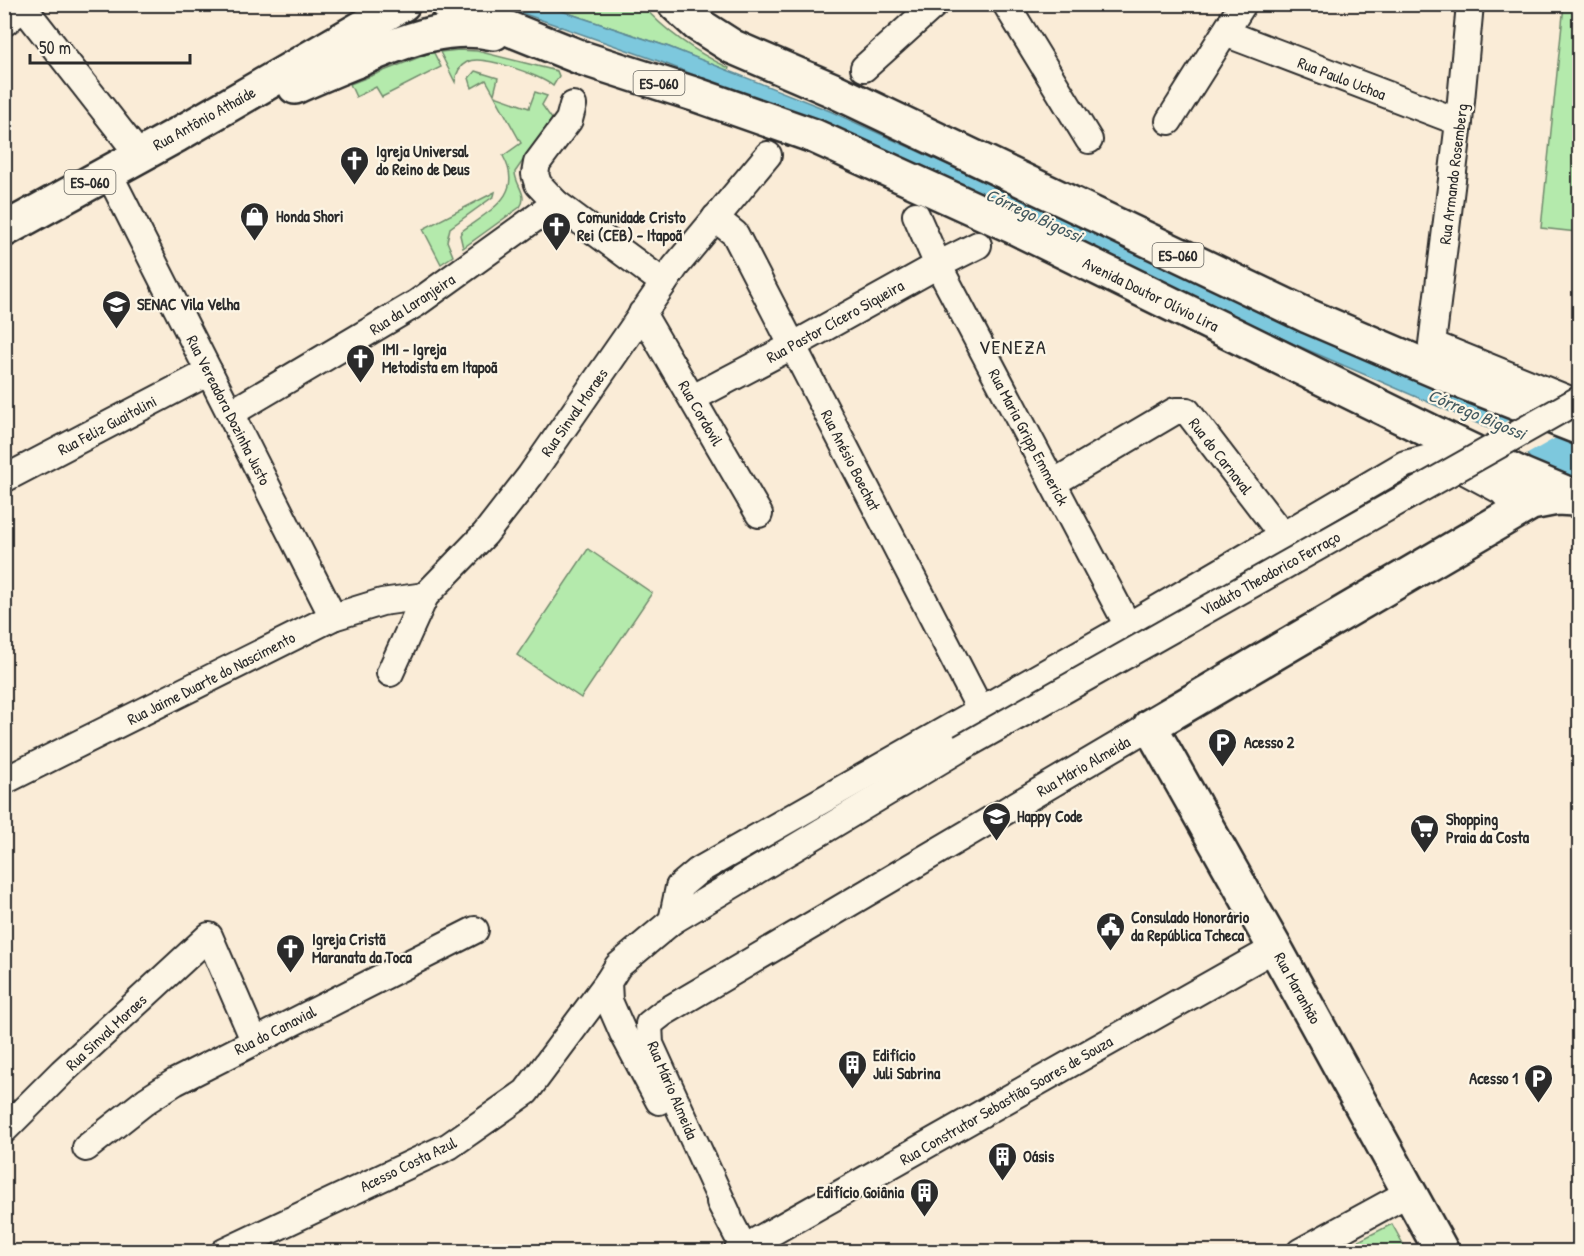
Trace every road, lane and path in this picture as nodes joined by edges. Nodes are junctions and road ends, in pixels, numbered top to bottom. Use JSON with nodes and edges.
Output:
{"nodes":[{"id":1,"x":403,"y":4,"type":"edge"},
{"id":2,"x":447,"y":4,"type":"edge"},
{"id":3,"x":675,"y":4,"type":"edge"},
{"id":4,"x":693,"y":4,"type":"edge"},
{"id":5,"x":935,"y":4,"type":"edge"},
{"id":6,"x":1006,"y":4,"type":"edge"},
{"id":7,"x":1243,"y":4,"type":"edge"},
{"id":8,"x":1470,"y":4,"type":"edge"},
{"id":9,"x":19,"y":10,"type":"edge"},
{"id":10,"x":1224,"y":33,"type":"junction"},
{"id":11,"x":531,"y":39,"type":"junction"},
{"id":12,"x":733,"y":47,"type":"junction"},
{"id":13,"x":864,"y":68,"type":"dead end"},
{"id":14,"x":573,"y":105,"type":"dead end"},
{"id":15,"x":1169,"y":121,"type":"dead end"},
{"id":16,"x":1459,"y":122,"type":"junction"},
{"id":17,"x":177,"y":135,"type":"junction"},
{"id":18,"x":1089,"y":140,"type":"dead end"},
{"id":19,"x":139,"y":155,"type":"junction"},
{"id":20,"x":768,"y":155,"type":"dead end"},
{"id":21,"x":108,"y":172,"type":"junction"},
{"id":22,"x":556,"y":204,"type":"junction"},
{"id":23,"x":916,"y":215,"type":"dead end"},
{"id":24,"x":715,"y":218,"type":"junction"},
{"id":25,"x":4,"y":230,"type":"edge"},
{"id":26,"x":978,"y":245,"type":"dead end"},
{"id":27,"x":938,"y":264,"type":"junction"},
{"id":28,"x":664,"y":283,"type":"junction"},
{"id":29,"x":642,"y":313,"type":"junction"},
{"id":30,"x":792,"y":346,"type":"junction"},
{"id":31,"x":209,"y":372,"type":"junction"},
{"id":32,"x":693,"y":398,"type":"junction"},
{"id":33,"x":1580,"y":399,"type":"edge"},
{"id":34,"x":1580,"y":404,"type":"edge"},
{"id":35,"x":231,"y":413,"type":"junction"},
{"id":36,"x":1580,"y":428,"type":"edge"},
{"id":37,"x":4,"y":479,"type":"edge"},
{"id":38,"x":1053,"y":483,"type":"junction"},
{"id":39,"x":1580,"y":500,"type":"edge"},
{"id":40,"x":1519,"y":510,"type":"junction"},
{"id":41,"x":759,"y":513,"type":"dead end"},
{"id":42,"x":1283,"y":536,"type":"junction"},
{"id":43,"x":425,"y":596,"type":"junction"},
{"id":44,"x":333,"y":617,"type":"junction"},
{"id":45,"x":1128,"y":626,"type":"junction"},
{"id":46,"x":390,"y":673,"type":"dead end"},
{"id":47,"x":980,"y":709,"type":"junction"},
{"id":48,"x":1150,"y":726,"type":"junction"},
{"id":49,"x":4,"y":782,"type":"edge"},
{"id":50,"x":672,"y":921,"type":"junction"},
{"id":51,"x":475,"y":930,"type":"dead end"},
{"id":52,"x":1275,"y":948,"type":"junction"},
{"id":53,"x":608,"y":982,"type":"junction"},
{"id":54,"x":254,"y":1040,"type":"junction"},
{"id":55,"x":4,"y":1130,"type":"edge"},
{"id":56,"x":86,"y":1148,"type":"dead end"},
{"id":57,"x":1410,"y":1191,"type":"junction"},
{"id":58,"x":728,"y":1215,"type":"junction"},
{"id":59,"x":742,"y":1250,"type":"edge"},
{"id":60,"x":224,"y":1251,"type":"edge"},
{"id":61,"x":1300,"y":1251,"type":"edge"},
{"id":62,"x":1442,"y":1251,"type":"edge"}],
"edges":[{"from":1,"to":17,"type":"main road","name":"Rua Antônio Athaíde"},
{"from":2,"to":11,"type":"main road","name":"Avenida Doutor Olívio Lira"},
{"from":3,"to":12,"type":"main road","number":"ES-060"},
{"from":4,"to":12,"type":"main road"},
{"from":5,"to":13,"type":"street"},
{"from":6,"to":18,"type":"street"},
{"from":7,"to":10,"type":"street"},
{"from":8,"to":16,"type":"street","name":"Rua Armando Rosemberg"},
{"from":9,"to":19,"type":"street"},
{"from":10,"to":15,"type":"street"},
{"from":10,"to":16,"type":"street","name":"Rua Paulo Uchoa"},
{"from":11,"to":17,"type":"main road"},
{"from":11,"to":39,"type":"main road","name":"Avenida Doutor Olívio Lira","number":"ES-060"},
{"from":12,"to":36,"type":"main road","number":"ES-060"},
{"from":14,"to":22,"type":"street"},
{"from":16,"to":34,"type":"street","name":"Rua Armando Rosemberg"},
{"from":17,"to":19,"type":"main road","name":"Rua Antônio Athaíde","number":"ES-060"},
{"from":19,"to":21,"type":"main road","name":"Rua Antônio Athaíde","number":"ES-060"},
{"from":20,"to":24,"type":"street","name":"Rua Sinval Moraes"},
{"from":21,"to":25,"type":"main road","name":"Rua Antônio Athaíde","number":"ES-060"},
{"from":21,"to":31,"type":"street","name":"Rua Vereadora Dozinha Justo"},
{"from":22,"to":28,"type":"street"},
{"from":22,"to":35,"type":"street","name":"Rua da Laranjeira"},
{"from":23,"to":27,"type":"street","name":"Rua Maria Gripp Emmerick"},
{"from":24,"to":28,"type":"street","name":"Rua Sinval Moraes"},
{"from":24,"to":30,"type":"street","name":"Rua Anésio Boechat"},
{"from":26,"to":27,"type":"street","name":"Rua Pastor Cícero Siqueira"},
{"from":27,"to":30,"type":"street","name":"Rua Pastor Cícero Siqueira"},
{"from":27,"to":38,"type":"street","name":"Rua Maria Gripp Emmerick"},
{"from":28,"to":29,"type":"street","name":"Rua Sinval Moraes"},
{"from":29,"to":32,"type":"street","name":"Rua Cordovil"},
{"from":29,"to":43,"type":"street","name":"Rua Sinval Moraes"},
{"from":30,"to":32,"type":"street","name":"Rua Pastor Cícero Siqueira"},
{"from":30,"to":47,"type":"street","name":"Rua Anésio Boechat"},
{"from":31,"to":35,"type":"street","name":"Rua Vereadora Dozinha Justo"},
{"from":31,"to":37,"type":"street","name":"Rua Feliz Guaitolini"},
{"from":32,"to":41,"type":"street","name":"Rua Cordovil"},
{"from":33,"to":50,"type":"street","name":"Viaduto Theodorico Ferraço","bridge":true},
{"from":35,"to":44,"type":"street","name":"Rua Vereadora Dozinha Justo"},
{"from":38,"to":42,"type":"street","name":"Rua do Carnaval"},
{"from":38,"to":45,"type":"street","name":"Rua Maria Gripp Emmerick"},
{"from":39,"to":40,"type":"main road","name":"Rua Mário Almeida"},
{"from":40,"to":42,"type":"street"},
{"from":40,"to":48,"type":"main road","name":"Rua Mário Almeida"},
{"from":42,"to":45,"type":"street"},
{"from":43,"to":44,"type":"street","name":"Rua Jaime Duarte do Nascimento"},
{"from":43,"to":46,"type":"street","name":"Rua Sinval Moraes"},
{"from":44,"to":49,"type":"street","name":"Rua Jaime Duarte do Nascimento"},
{"from":45,"to":47,"type":"street"},
{"from":47,"to":50,"type":"street"},
{"from":48,"to":52,"type":"main road","name":"Rua Maranhão"},
{"from":48,"to":58,"type":"street","name":"Rua Mário Almeida"},
{"from":50,"to":53,"type":"street"},
{"from":51,"to":54,"type":"street","name":"Rua do Canavial"},
{"from":52,"to":57,"type":"main road","name":"Rua Maranhão"},
{"from":52,"to":59,"type":"street","name":"Rua Construtor Sebastião Soares de Souza"},
{"from":53,"to":58,"type":"street","name":"Rua Mário Almeida"},
{"from":53,"to":60,"type":"street","name":"Acesso Costa Azul"},
{"from":54,"to":55,"type":"street","name":"Rua Sinval Moraes"},
{"from":54,"to":56,"type":"street","name":"Rua do Canavial"},
{"from":57,"to":61,"type":"street"},
{"from":57,"to":62,"type":"main road","name":"Rua Maranhão"},
{"from":58,"to":59,"type":"street"}]}
